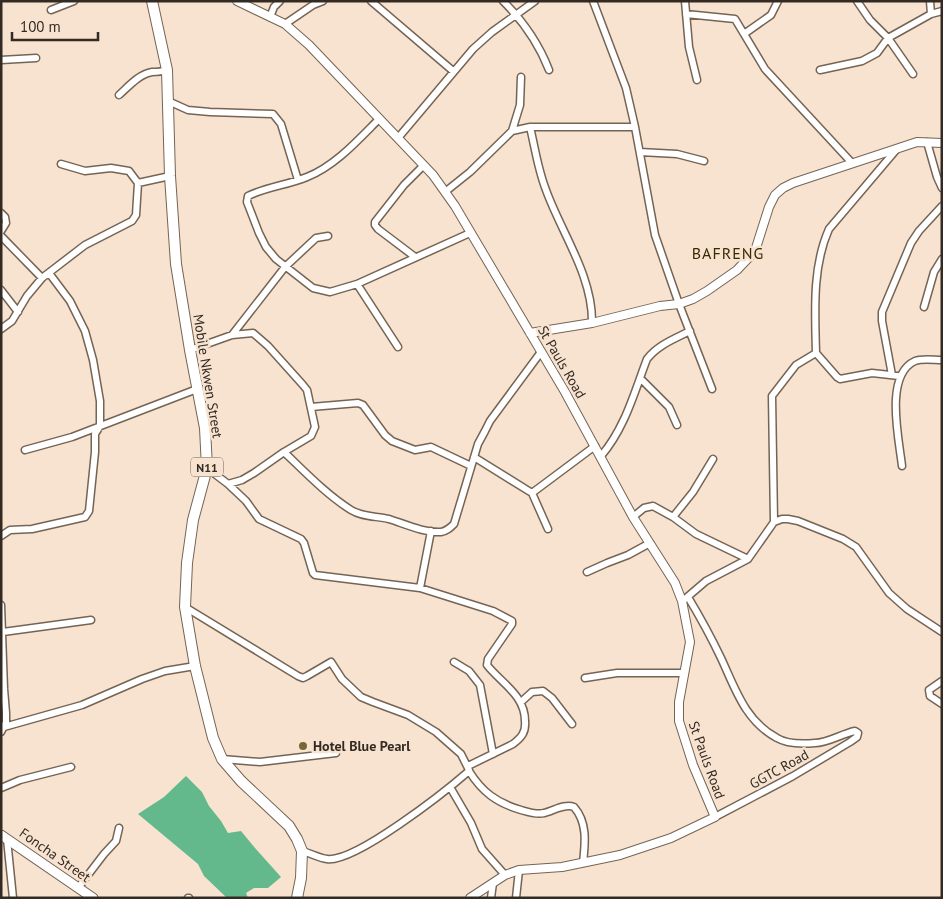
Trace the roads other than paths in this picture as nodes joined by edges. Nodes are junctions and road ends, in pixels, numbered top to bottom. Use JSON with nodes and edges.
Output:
{"nodes":[{"id":1,"x":74,"y":1,"type":"edge"},
{"id":2,"x":152,"y":1,"type":"edge"},
{"id":3,"x":237,"y":1,"type":"edge"},
{"id":4,"x":280,"y":1,"type":"edge"},
{"id":5,"x":323,"y":1,"type":"edge"},
{"id":6,"x":371,"y":1,"type":"edge"},
{"id":7,"x":503,"y":1,"type":"edge"},
{"id":8,"x":535,"y":1,"type":"edge"},
{"id":9,"x":594,"y":1,"type":"edge"},
{"id":10,"x":685,"y":1,"type":"edge"},
{"id":11,"x":778,"y":1,"type":"edge"},
{"id":12,"x":857,"y":1,"type":"edge"},
{"id":13,"x":930,"y":1,"type":"edge"},
{"id":14,"x":272,"y":4,"type":"edge"},
{"id":15,"x":51,"y":10,"type":"dead end"},
{"id":16,"x":942,"y":11,"type":"edge"},
{"id":17,"x":516,"y":14,"type":"junction"},
{"id":18,"x":686,"y":14,"type":"junction"},
{"id":19,"x":931,"y":14,"type":"junction"},
{"id":20,"x":270,"y":17,"type":"junction"},
{"id":21,"x":285,"y":24,"type":"junction"},
{"id":22,"x":744,"y":34,"type":"junction"},
{"id":23,"x":888,"y":38,"type":"junction"},
{"id":24,"x":36,"y":58,"type":"dead end"},
{"id":25,"x":1,"y":60,"type":"edge"},
{"id":26,"x":167,"y":70,"type":"junction"},
{"id":27,"x":549,"y":70,"type":"dead end"},
{"id":28,"x":820,"y":70,"type":"dead end"},
{"id":29,"x":453,"y":71,"type":"junction"},
{"id":30,"x":913,"y":74,"type":"dead end"},
{"id":31,"x":521,"y":77,"type":"dead end"},
{"id":32,"x":696,"y":80,"type":"dead end"},
{"id":33,"x":119,"y":95,"type":"dead end"},
{"id":34,"x":168,"y":101,"type":"junction"},
{"id":35,"x":379,"y":119,"type":"junction"},
{"id":36,"x":530,"y":127,"type":"junction"},
{"id":37,"x":635,"y":127,"type":"junction"},
{"id":38,"x":512,"y":132,"type":"junction"},
{"id":39,"x":398,"y":138,"type":"junction"},
{"id":40,"x":927,"y":142,"type":"junction"},
{"id":41,"x":942,"y":143,"type":"edge"},
{"id":42,"x":896,"y":150,"type":"junction"},
{"id":43,"x":640,"y":152,"type":"junction"},
{"id":44,"x":704,"y":162,"type":"dead end"},
{"id":45,"x":852,"y":163,"type":"junction"},
{"id":46,"x":61,"y":164,"type":"dead end"},
{"id":47,"x":424,"y":164,"type":"junction"},
{"id":48,"x":170,"y":176,"type":"junction"},
{"id":49,"x":298,"y":180,"type":"junction"},
{"id":50,"x":138,"y":183,"type":"junction"},
{"id":51,"x":942,"y":188,"type":"edge"},
{"id":52,"x":445,"y":192,"type":"junction"},
{"id":53,"x":942,"y":206,"type":"edge"},
{"id":54,"x":1,"y":214,"type":"edge"},
{"id":55,"x":1,"y":231,"type":"edge"},
{"id":56,"x":470,"y":233,"type":"junction"},
{"id":57,"x":1,"y":236,"type":"edge"},
{"id":58,"x":328,"y":236,"type":"dead end"},
{"id":59,"x":416,"y":257,"type":"junction"},
{"id":60,"x":942,"y":259,"type":"edge"},
{"id":61,"x":284,"y":267,"type":"junction"},
{"id":62,"x":50,"y":273,"type":"junction"},
{"id":63,"x":42,"y":278,"type":"junction"},
{"id":64,"x":357,"y":284,"type":"junction"},
{"id":65,"x":1,"y":290,"type":"edge"},
{"id":66,"x":679,"y":304,"type":"junction"},
{"id":67,"x":924,"y":307,"type":"dead end"},
{"id":68,"x":18,"y":312,"type":"junction"},
{"id":69,"x":592,"y":323,"type":"junction"},
{"id":70,"x":1,"y":329,"type":"edge"},
{"id":71,"x":690,"y":331,"type":"junction"},
{"id":72,"x":530,"y":333,"type":"junction"},
{"id":73,"x":232,"y":335,"type":"junction"},
{"id":74,"x":398,"y":347,"type":"dead end"},
{"id":75,"x":190,"y":350,"type":"junction"},
{"id":76,"x":541,"y":352,"type":"junction"},
{"id":77,"x":816,"y":353,"type":"junction"},
{"id":78,"x":942,"y":360,"type":"edge"},
{"id":79,"x":892,"y":374,"type":"junction"},
{"id":80,"x":899,"y":376,"type":"junction"},
{"id":81,"x":640,"y":378,"type":"junction"},
{"id":82,"x":197,"y":388,"type":"junction"},
{"id":83,"x":712,"y":388,"type":"dead end"},
{"id":84,"x":310,"y":407,"type":"junction"},
{"id":85,"x":677,"y":425,"type":"dead end"},
{"id":86,"x":100,"y":426,"type":"junction"},
{"id":87,"x":595,"y":446,"type":"junction"},
{"id":88,"x":25,"y":450,"type":"dead end"},
{"id":89,"x":284,"y":452,"type":"junction"},
{"id":90,"x":601,"y":456,"type":"junction"},
{"id":91,"x":474,"y":457,"type":"junction"},
{"id":92,"x":713,"y":459,"type":"dead end"},
{"id":93,"x":471,"y":466,"type":"junction"},
{"id":94,"x":902,"y":466,"type":"dead end"},
{"id":95,"x":207,"y":468,"type":"junction"},
{"id":96,"x":228,"y":484,"type":"junction"},
{"id":97,"x":532,"y":493,"type":"junction"},
{"id":98,"x":633,"y":517,"type":"junction"},
{"id":99,"x":673,"y":517,"type":"junction"},
{"id":100,"x":774,"y":522,"type":"junction"},
{"id":101,"x":548,"y":529,"type":"dead end"},
{"id":102,"x":431,"y":531,"type":"junction"},
{"id":103,"x":1,"y":536,"type":"edge"},
{"id":104,"x":650,"y":543,"type":"junction"},
{"id":105,"x":748,"y":559,"type":"junction"},
{"id":106,"x":587,"y":572,"type":"dead end"},
{"id":107,"x":420,"y":588,"type":"junction"},
{"id":108,"x":685,"y":599,"type":"junction"},
{"id":109,"x":1,"y":605,"type":"edge"},
{"id":110,"x":185,"y":607,"type":"junction"},
{"id":111,"x":91,"y":620,"type":"dead end"},
{"id":112,"x":3,"y":632,"type":"junction"},
{"id":113,"x":942,"y":632,"type":"edge"},
{"id":114,"x":454,"y":662,"type":"dead end"},
{"id":115,"x":195,"y":666,"type":"junction"},
{"id":116,"x":683,"y":674,"type":"junction"},
{"id":117,"x":585,"y":678,"type":"dead end"},
{"id":118,"x":942,"y":682,"type":"edge"},
{"id":119,"x":521,"y":702,"type":"junction"},
{"id":120,"x":942,"y":704,"type":"edge"},
{"id":121,"x":572,"y":724,"type":"dead end"},
{"id":122,"x":3,"y":729,"type":"edge"},
{"id":123,"x":336,"y":753,"type":"dead end"},
{"id":124,"x":493,"y":754,"type":"junction"},
{"id":125,"x":222,"y":758,"type":"junction"},
{"id":126,"x":71,"y":767,"type":"dead end"},
{"id":127,"x":469,"y":769,"type":"junction"},
{"id":128,"x":450,"y":787,"type":"junction"},
{"id":129,"x":1,"y":788,"type":"edge"},
{"id":130,"x":714,"y":817,"type":"junction"},
{"id":131,"x":119,"y":828,"type":"dead end"},
{"id":132,"x":4,"y":837,"type":"edge"},
{"id":133,"x":302,"y":851,"type":"junction"},
{"id":134,"x":583,"y":863,"type":"junction"},
{"id":135,"x":519,"y":870,"type":"junction"},
{"id":136,"x":505,"y":875,"type":"junction"},
{"id":137,"x":493,"y":883,"type":"junction"},
{"id":138,"x":78,"y":888,"type":"junction"},
{"id":139,"x":14,"y":898,"type":"edge"},
{"id":140,"x":93,"y":898,"type":"edge"},
{"id":141,"x":298,"y":898,"type":"edge"},
{"id":142,"x":470,"y":898,"type":"edge"},
{"id":143,"x":491,"y":898,"type":"edge"},
{"id":144,"x":516,"y":898,"type":"edge"}],
"edges":[{"from":1,"to":15,"type":"street"},
{"from":2,"to":26,"type":"highway","name":"Mobile Nkwen Street","number":"N11"},
{"from":3,"to":20,"type":"street","name":"St Pauls Road"},
{"from":4,"to":14,"type":"street"},
{"from":5,"to":21,"type":"street"},
{"from":6,"to":29,"type":"street"},
{"from":7,"to":17,"type":"street"},
{"from":8,"to":17,"type":"street"},
{"from":9,"to":37,"type":"street"},
{"from":10,"to":18,"type":"street"},
{"from":11,"to":22,"type":"street"},
{"from":12,"to":23,"type":"street"},
{"from":13,"to":19,"type":"street"},
{"from":14,"to":20,"type":"street"},
{"from":16,"to":19,"type":"street"},
{"from":17,"to":27,"type":"street"},
{"from":17,"to":29,"type":"street"},
{"from":18,"to":22,"type":"street"},
{"from":18,"to":32,"type":"street"},
{"from":19,"to":23,"type":"street"},
{"from":20,"to":21,"type":"street","name":"St Pauls Road"},
{"from":21,"to":35,"type":"street","name":"St Pauls Road"},
{"from":22,"to":45,"type":"street"},
{"from":23,"to":28,"type":"street"},
{"from":23,"to":30,"type":"street"},
{"from":24,"to":25,"type":"street"},
{"from":26,"to":33,"type":"street"},
{"from":26,"to":34,"type":"highway","name":"Mobile Nkwen Street","number":"N11"},
{"from":29,"to":39,"type":"street"},
{"from":31,"to":38,"type":"street"},
{"from":34,"to":48,"type":"highway","name":"Mobile Nkwen Street","number":"N11"},
{"from":34,"to":49,"type":"street"},
{"from":35,"to":39,"type":"street","name":"St Pauls Road"},
{"from":35,"to":49,"type":"street"},
{"from":36,"to":37,"type":"street"},
{"from":36,"to":38,"type":"street"},
{"from":36,"to":69,"type":"street"},
{"from":37,"to":43,"type":"street"},
{"from":38,"to":52,"type":"street"},
{"from":39,"to":47,"type":"street","name":"St Pauls Road"},
{"from":40,"to":41,"type":"street"},
{"from":40,"to":42,"type":"street"},
{"from":40,"to":51,"type":"street"},
{"from":42,"to":45,"type":"street"},
{"from":42,"to":77,"type":"street"},
{"from":43,"to":44,"type":"street"},
{"from":43,"to":66,"type":"street"},
{"from":45,"to":66,"type":"street"},
{"from":46,"to":50,"type":"street"},
{"from":47,"to":52,"type":"street","name":"St Pauls Road"},
{"from":47,"to":59,"type":"street"},
{"from":48,"to":50,"type":"street"},
{"from":48,"to":75,"type":"highway","name":"Mobile Nkwen Street","number":"N11"},
{"from":49,"to":61,"type":"street"},
{"from":50,"to":62,"type":"street"},
{"from":52,"to":56,"type":"street","name":"St Pauls Road"},
{"from":53,"to":79,"type":"street"},
{"from":54,"to":55,"type":"street"},
{"from":56,"to":59,"type":"street"},
{"from":56,"to":72,"type":"street","name":"St Pauls Road"},
{"from":57,"to":63,"type":"street"},
{"from":58,"to":61,"type":"street"},
{"from":59,"to":64,"type":"street"},
{"from":60,"to":67,"type":"street"},
{"from":61,"to":64,"type":"street"},
{"from":61,"to":73,"type":"street"},
{"from":62,"to":63,"type":"street"},
{"from":62,"to":86,"type":"street"},
{"from":63,"to":68,"type":"street"},
{"from":64,"to":74,"type":"street"},
{"from":65,"to":68,"type":"street"},
{"from":66,"to":69,"type":"street"},
{"from":66,"to":71,"type":"street"},
{"from":68,"to":70,"type":"street"},
{"from":69,"to":72,"type":"street"},
{"from":71,"to":81,"type":"street"},
{"from":71,"to":83,"type":"street"},
{"from":72,"to":76,"type":"street","name":"St Pauls Road"},
{"from":73,"to":75,"type":"street"},
{"from":73,"to":84,"type":"street"},
{"from":75,"to":82,"type":"highway","name":"Mobile Nkwen Street","number":"N11"},
{"from":76,"to":87,"type":"street","name":"St Pauls Road"},
{"from":76,"to":91,"type":"street"},
{"from":77,"to":79,"type":"street"},
{"from":77,"to":100,"type":"street"},
{"from":78,"to":80,"type":"street"},
{"from":79,"to":80,"type":"street"},
{"from":80,"to":94,"type":"street"},
{"from":81,"to":85,"type":"street"},
{"from":81,"to":90,"type":"street"},
{"from":82,"to":86,"type":"street"},
{"from":82,"to":95,"type":"highway","name":"Mobile Nkwen Street","number":"N11"},
{"from":84,"to":89,"type":"street"},
{"from":84,"to":93,"type":"street"},
{"from":86,"to":88,"type":"street"},
{"from":86,"to":103,"type":"street"},
{"from":87,"to":90,"type":"street","name":"St Pauls Road"},
{"from":87,"to":97,"type":"street"},
{"from":89,"to":96,"type":"street"},
{"from":89,"to":102,"type":"street"},
{"from":90,"to":98,"type":"street","name":"St Pauls Road"},
{"from":91,"to":93,"type":"street"},
{"from":91,"to":97,"type":"street"},
{"from":92,"to":99,"type":"street"},
{"from":93,"to":102,"type":"street"},
{"from":95,"to":96,"type":"street"},
{"from":95,"to":110,"type":"highway","name":"Mobile Nkwen Street","number":"N11"},
{"from":96,"to":107,"type":"street"},
{"from":97,"to":101,"type":"street"},
{"from":98,"to":99,"type":"street"},
{"from":98,"to":104,"type":"street","name":"St Pauls Road"},
{"from":99,"to":105,"type":"street"},
{"from":100,"to":105,"type":"street"},
{"from":100,"to":113,"type":"street"},
{"from":102,"to":107,"type":"street"},
{"from":104,"to":106,"type":"street"},
{"from":104,"to":108,"type":"street","name":"St Pauls Road"},
{"from":105,"to":108,"type":"street"},
{"from":107,"to":119,"type":"street"},
{"from":108,"to":116,"type":"street","name":"St Pauls Road"},
{"from":108,"to":130,"type":"street","name":"GGTC Road"},
{"from":109,"to":112,"type":"street"},
{"from":110,"to":115,"type":"highway","name":"Mobile Nkwen Street","number":"N11"},
{"from":110,"to":127,"type":"street"},
{"from":111,"to":112,"type":"street"},
{"from":112,"to":122,"type":"street"},
{"from":114,"to":124,"type":"street"},
{"from":115,"to":122,"type":"street"},
{"from":115,"to":125,"type":"highway","name":"Mobile Nkwen Street","number":"N11"},
{"from":116,"to":117,"type":"street"},
{"from":116,"to":130,"type":"street","name":"St Pauls Road"},
{"from":118,"to":120,"type":"street"},
{"from":119,"to":121,"type":"street"},
{"from":119,"to":124,"type":"street"},
{"from":123,"to":125,"type":"street"},
{"from":124,"to":127,"type":"street"},
{"from":125,"to":133,"type":"highway","name":"Mobile Nkwen Street","number":"N11"},
{"from":126,"to":129,"type":"street"},
{"from":127,"to":128,"type":"street"},
{"from":127,"to":134,"type":"street"},
{"from":128,"to":133,"type":"street"},
{"from":128,"to":136,"type":"street"},
{"from":130,"to":134,"type":"street","name":"GGTC Road"},
{"from":131,"to":138,"type":"street"},
{"from":132,"to":138,"type":"main road","name":"Foncha Street"},
{"from":132,"to":139,"type":"street"},
{"from":133,"to":141,"type":"highway","name":"Mobile Nkwen Street","number":"N11"},
{"from":134,"to":135,"type":"street","name":"GGTC Road"},
{"from":135,"to":136,"type":"street","name":"GGTC Road"},
{"from":135,"to":144,"type":"street"},
{"from":136,"to":137,"type":"street","name":"GGTC Road"},
{"from":137,"to":142,"type":"street","name":"GGTC Road"},
{"from":137,"to":143,"type":"street"},
{"from":138,"to":140,"type":"main road","name":"Foncha Street"}]}
